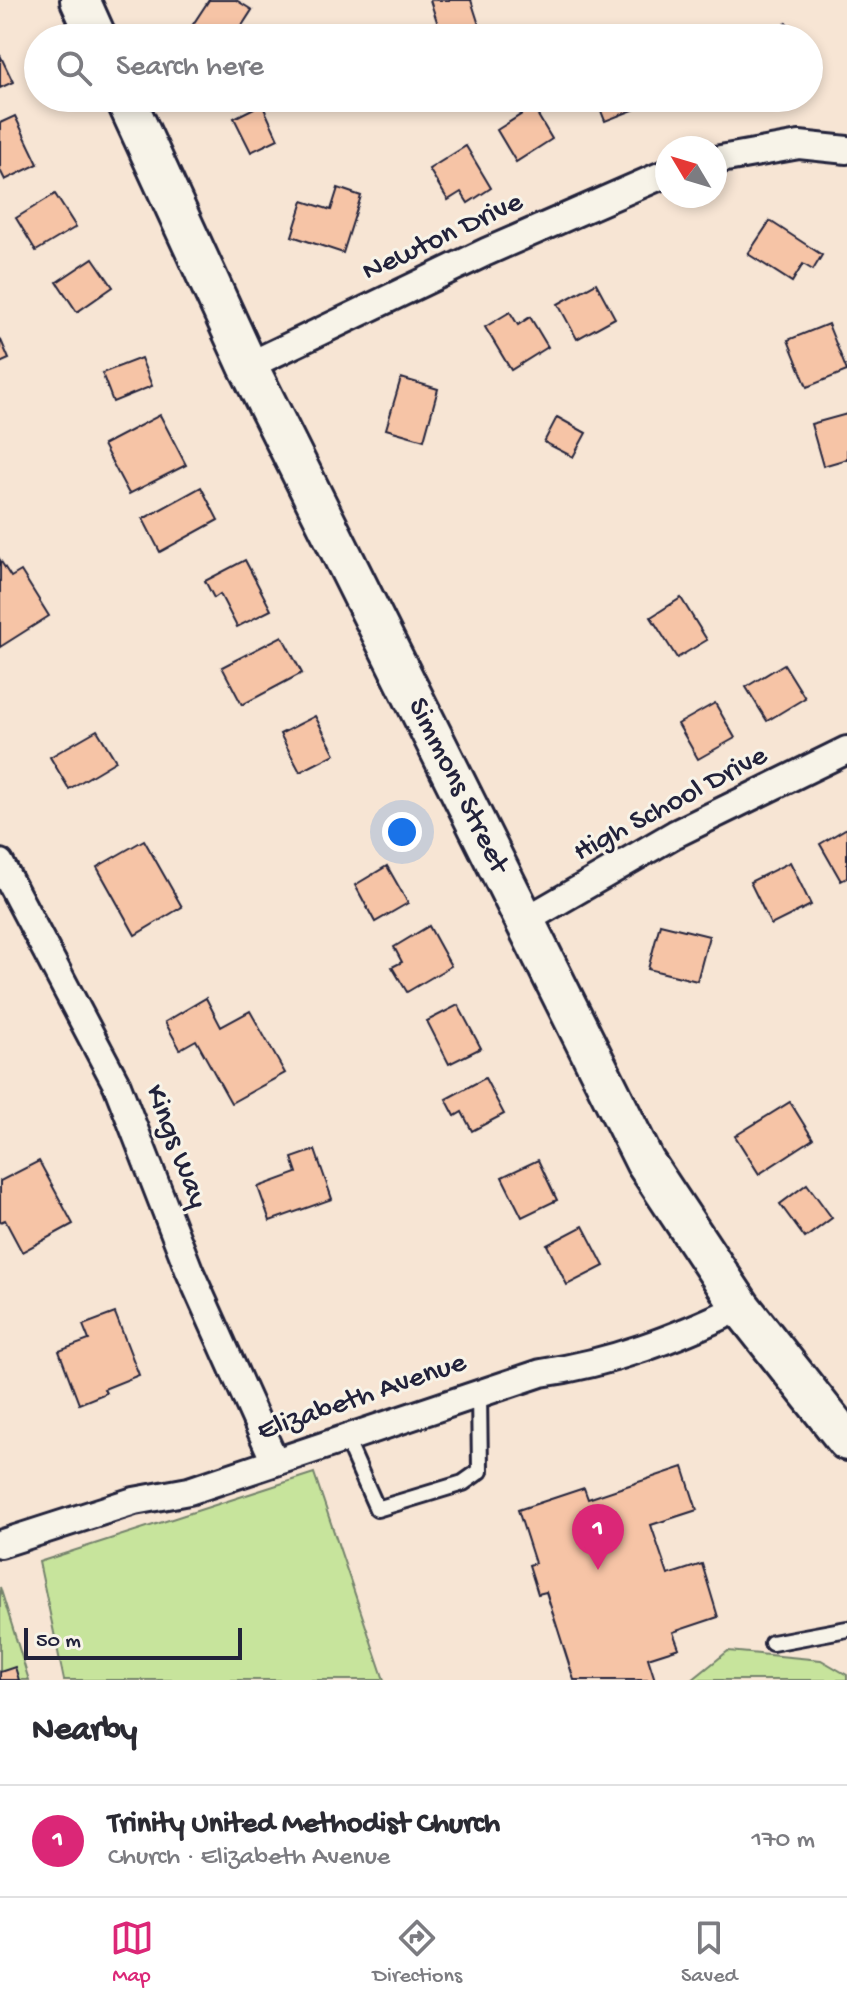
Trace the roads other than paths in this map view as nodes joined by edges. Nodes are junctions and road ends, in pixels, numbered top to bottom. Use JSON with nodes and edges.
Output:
{"nodes":[{"id":1,"x":80,"y":0,"type":"edge"},
{"id":2,"x":91,"y":24,"type":"edge"},
{"id":3,"x":131,"y":112,"type":"edge"},
{"id":4,"x":847,"y":150,"type":"edge"},
{"id":5,"x":727,"y":158,"type":"edge"},
{"id":6,"x":655,"y":178,"type":"edge"},
{"id":7,"x":248,"y":366,"type":"junction"},
{"id":8,"x":847,"y":750,"type":"edge"},
{"id":9,"x":0,"y":863,"type":"edge"},
{"id":10,"x":526,"y":920,"type":"junction"},
{"id":11,"x":741,"y":1307,"type":"junction"},
{"id":12,"x":479,"y":1392,"type":"junction"},
{"id":13,"x":346,"y":1439,"type":"junction"},
{"id":14,"x":847,"y":1441,"type":"edge"},
{"id":15,"x":275,"y":1462,"type":"junction"},
{"id":16,"x":0,"y":1544,"type":"edge"},
{"id":17,"x":847,"y":1629,"type":"edge"},
{"id":18,"x":772,"y":1643,"type":"dead end"}],
"edges":[{"from":1,"to":2,"type":"street"},
{"from":3,"to":7,"type":"street","name":"Simmons Street"},
{"from":4,"to":5,"type":"street"},
{"from":6,"to":7,"type":"street","name":"Newton Drive"},
{"from":7,"to":10,"type":"street","name":"Simmons Street"},
{"from":8,"to":10,"type":"street","name":"High School Drive"},
{"from":9,"to":15,"type":"street","name":"Kings Way"},
{"from":10,"to":11,"type":"street","name":"Simmons Street"},
{"from":11,"to":12,"type":"street","name":"Elizabeth Avenue"},
{"from":11,"to":14,"type":"street","name":"Simmons Street"},
{"from":12,"to":13,"type":"street","name":"Elizabeth Avenue"},
{"from":12,"to":13,"type":"lane"},
{"from":13,"to":15,"type":"street","name":"Elizabeth Avenue"},
{"from":15,"to":16,"type":"street","name":"Elizabeth Avenue"},
{"from":17,"to":18,"type":"lane"}]}
